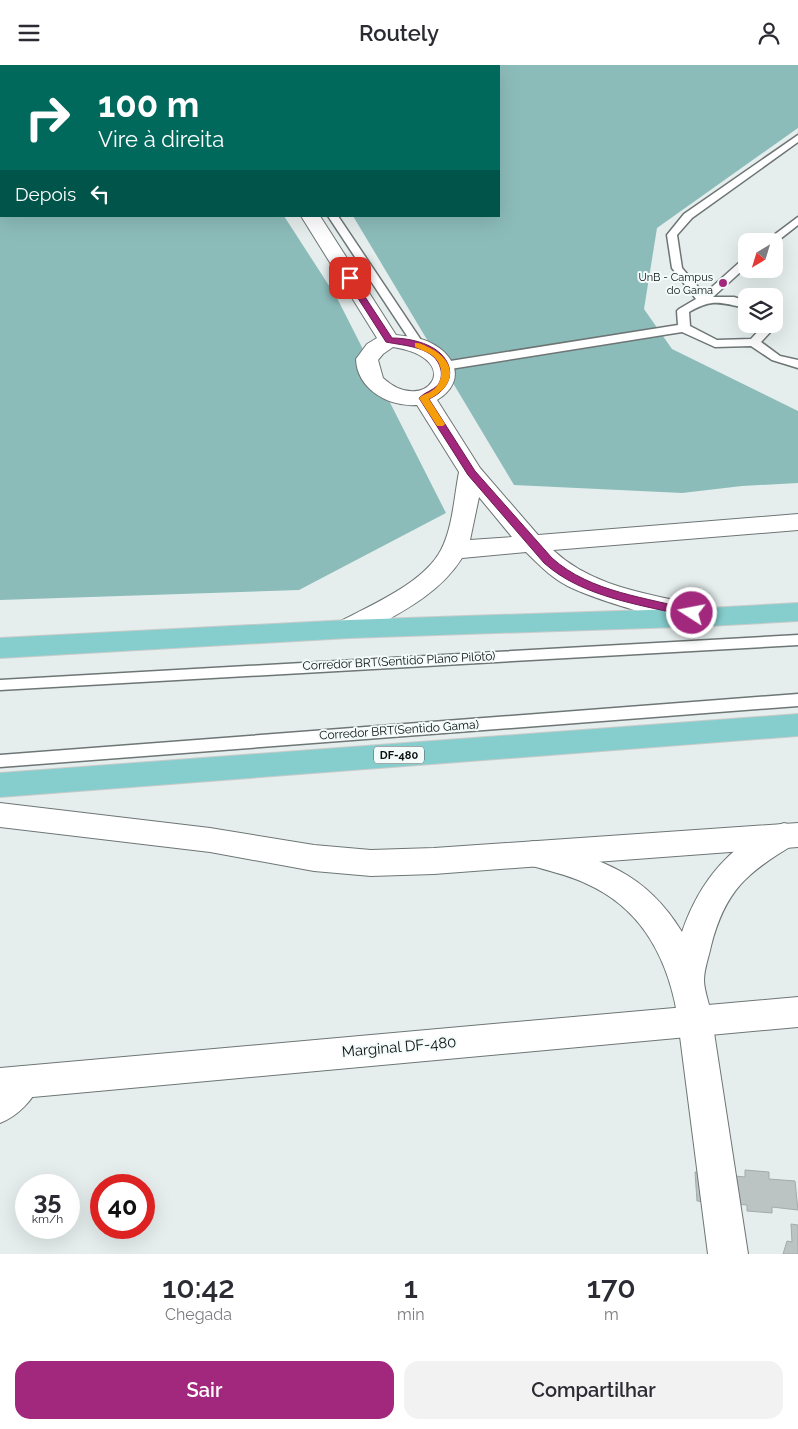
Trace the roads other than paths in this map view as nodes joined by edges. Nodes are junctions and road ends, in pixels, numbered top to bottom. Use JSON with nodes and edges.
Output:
{"nodes":[{"id":1,"x":798,"y":138,"type":"edge"},
{"id":2,"x":311,"y":217,"type":"edge"},
{"id":3,"x":334,"y":217,"type":"edge"},
{"id":4,"x":798,"y":220,"type":"edge"},
{"id":5,"x":781,"y":233,"type":"edge"},
{"id":6,"x":738,"y":269,"type":"edge"},
{"id":7,"x":703,"y":300,"type":"junction"},
{"id":8,"x":738,"y":302,"type":"edge"},
{"id":9,"x":684,"y":328,"type":"junction"},
{"id":10,"x":763,"y":333,"type":"edge"},
{"id":11,"x":389,"y":340,"type":"junction"},
{"id":12,"x":754,"y":342,"type":"junction"},
{"id":13,"x":419,"y":346,"type":"junction"},
{"id":14,"x":798,"y":364,"type":"edge"},
{"id":15,"x":444,"y":366,"type":"junction"},
{"id":16,"x":424,"y":398,"type":"junction"},
{"id":17,"x":471,"y":473,"type":"junction"},
{"id":18,"x":798,"y":522,"type":"edge"},
{"id":19,"x":531,"y":543,"type":"junction"},
{"id":20,"x":454,"y":550,"type":"junction"},
{"id":21,"x":798,"y":612,"type":"edge"},
{"id":22,"x":708,"y":617,"type":"junction"},
{"id":23,"x":348,"y":629,"type":"junction"},
{"id":24,"x":798,"y":640,"type":"edge"},
{"id":25,"x":0,"y":648,"type":"edge"},
{"id":26,"x":0,"y":685,"type":"edge"},
{"id":27,"x":798,"y":700,"type":"edge"},
{"id":28,"x":798,"y":725,"type":"edge"},
{"id":29,"x":0,"y":761,"type":"edge"},
{"id":30,"x":0,"y":785,"type":"edge"},
{"id":31,"x":0,"y":815,"type":"edge"},
{"id":32,"x":791,"y":835,"type":"edge"},
{"id":33,"x":533,"y":854,"type":"junction"},
{"id":34,"x":687,"y":980,"type":"junction"},
{"id":35,"x":798,"y":1012,"type":"edge"},
{"id":36,"x":694,"y":1020,"type":"junction"},
{"id":37,"x":8,"y":1091,"type":"edge"},
{"id":38,"x":728,"y":1254,"type":"edge"}],
"edges":[{"from":1,"to":7,"type":"lane"},
{"from":2,"to":11,"type":"street"},
{"from":3,"to":13,"type":"lane"},
{"from":4,"to":5,"type":"lane"},
{"from":6,"to":7,"type":"lane"},
{"from":7,"to":8,"type":"lane"},
{"from":7,"to":9,"type":"lane"},
{"from":9,"to":12,"type":"lane"},
{"from":9,"to":15,"type":"lane"},
{"from":10,"to":12,"type":"lane"},
{"from":11,"to":13,"type":"street"},
{"from":11,"to":16,"type":"street"},
{"from":12,"to":14,"type":"lane"},
{"from":13,"to":15,"type":"street"},
{"from":15,"to":16,"type":"street"},
{"from":16,"to":17,"type":"street"},
{"from":17,"to":19,"type":"street"},
{"from":17,"to":20,"type":"street"},
{"from":18,"to":19,"type":"street"},
{"from":19,"to":20,"type":"street"},
{"from":19,"to":22,"type":"street"},
{"from":20,"to":23,"type":"street"},
{"from":21,"to":22,"type":"main road"},
{"from":22,"to":23,"type":"main road"},
{"from":23,"to":25,"type":"main road"},
{"from":24,"to":26,"type":"lane","name":"Corredor BRT(Sentido Plano Piloto)"},
{"from":27,"to":29,"type":"lane","name":"Corredor BRT(Sentido Gama)"},
{"from":28,"to":30,"type":"main road","number":"DF-480"},
{"from":31,"to":33,"type":"street"},
{"from":32,"to":33,"type":"street"},
{"from":32,"to":34,"type":"street"},
{"from":33,"to":34,"type":"street"},
{"from":34,"to":36,"type":"street"},
{"from":35,"to":36,"type":"street","name":"Marginal DF-480"},
{"from":36,"to":37,"type":"street","name":"Marginal DF-480"},
{"from":36,"to":38,"type":"street"}]}
